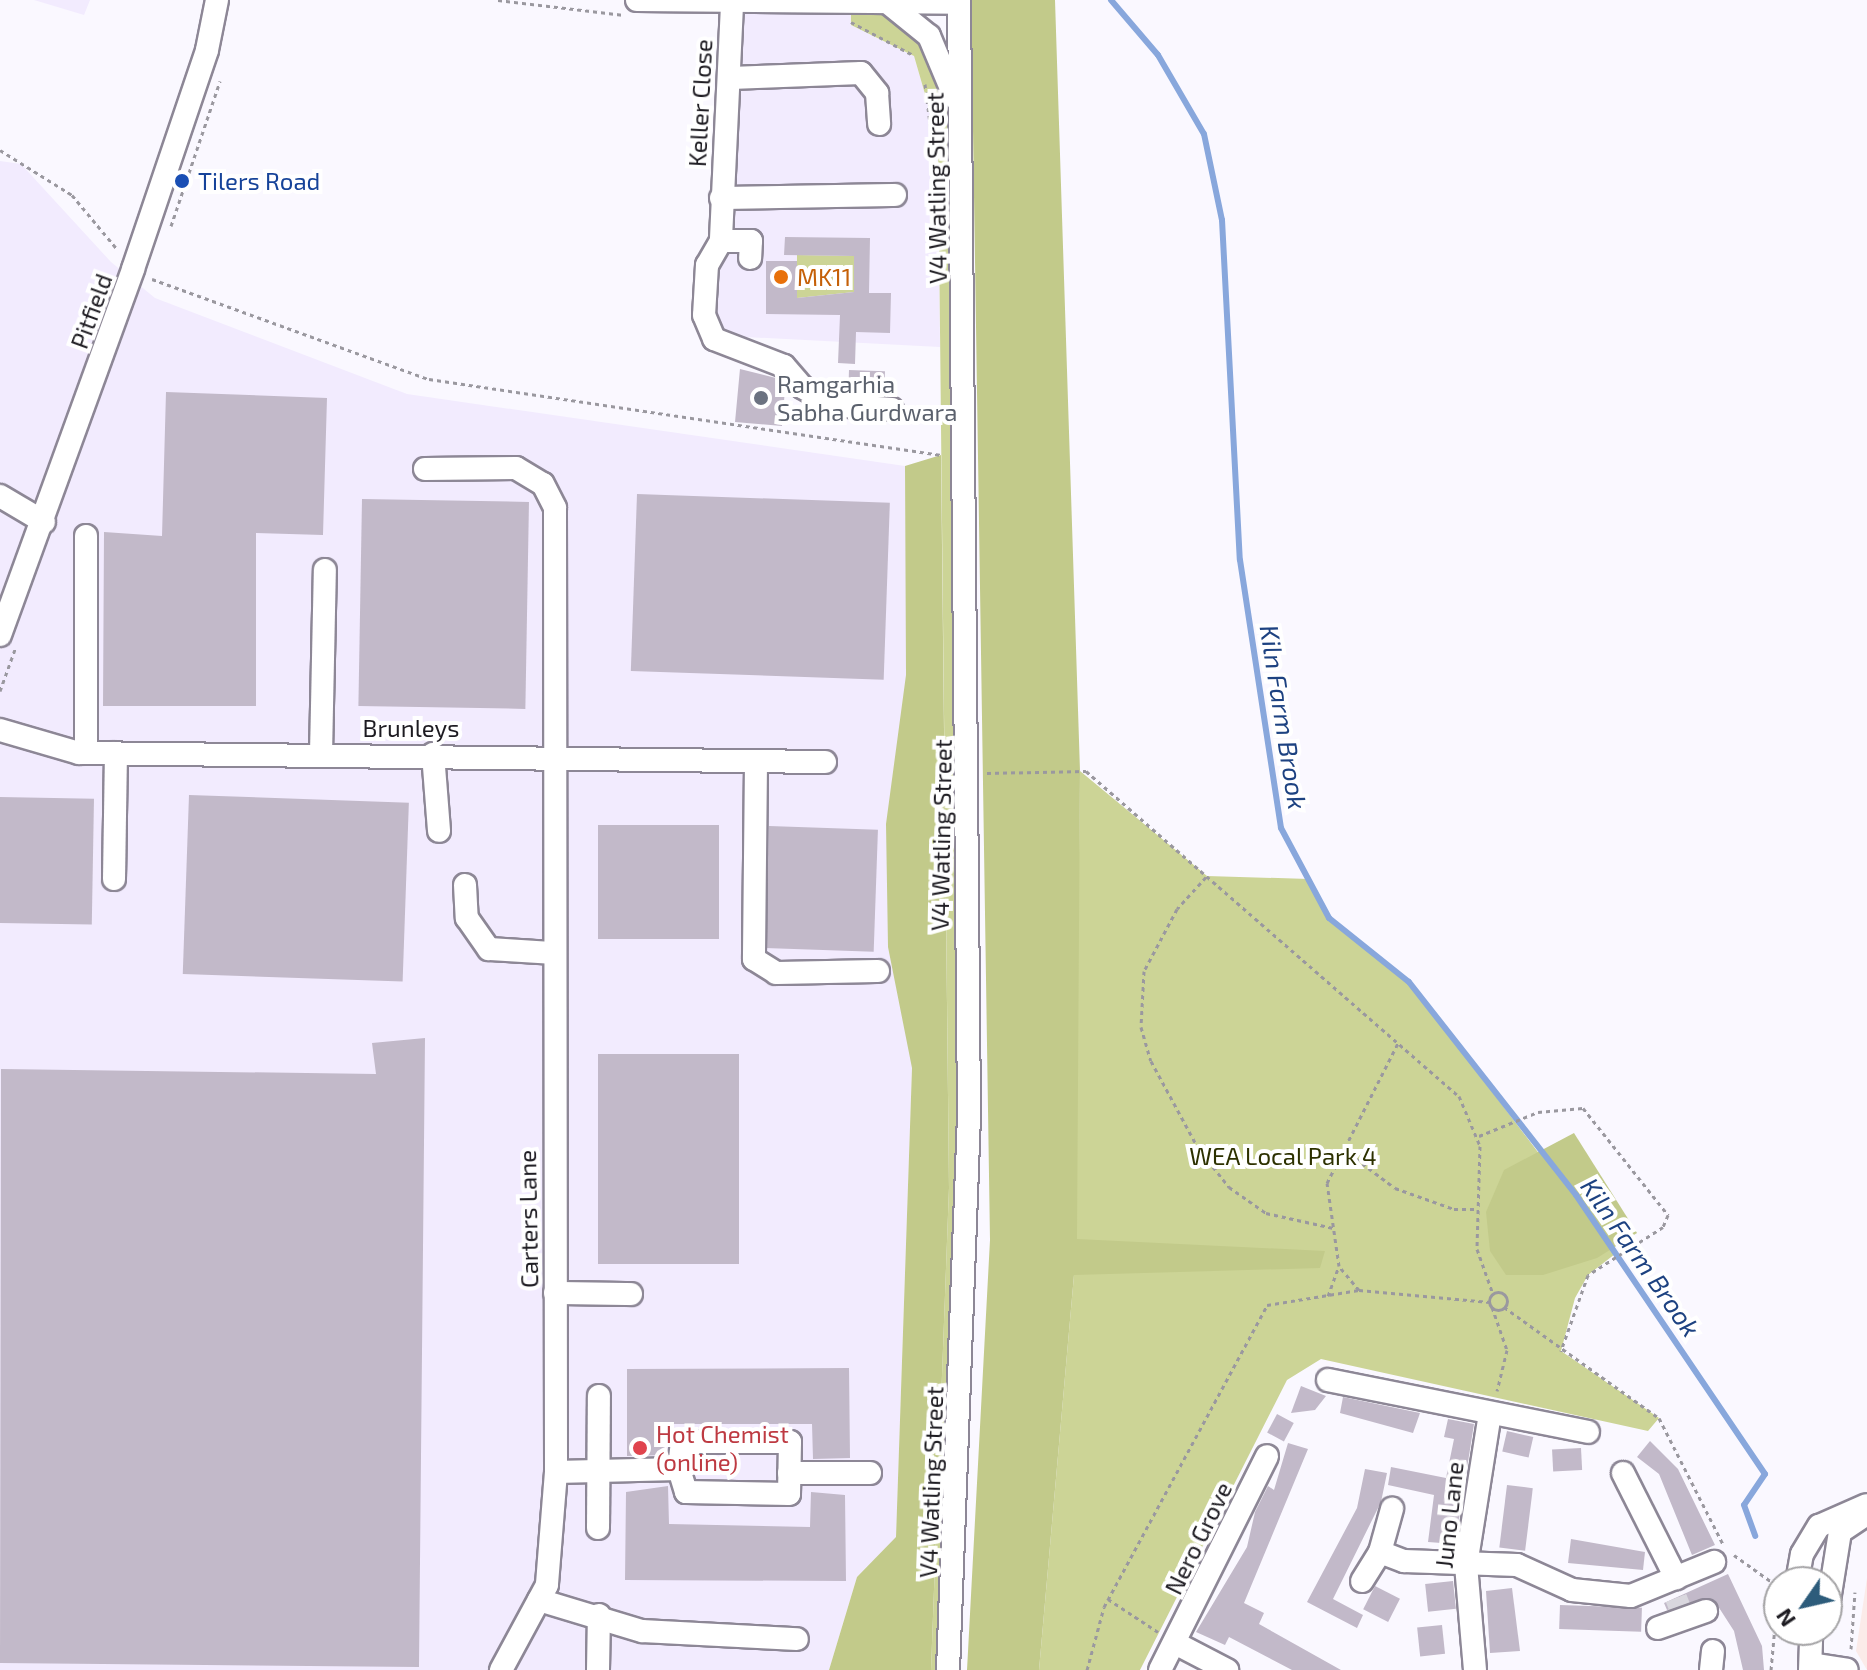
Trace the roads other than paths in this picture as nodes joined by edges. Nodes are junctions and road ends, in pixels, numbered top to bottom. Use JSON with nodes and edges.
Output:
{"nodes":[{"id":1,"x":217,"y":0,"type":"edge"},
{"id":2,"x":637,"y":0,"type":"edge"},
{"id":3,"x":646,"y":0,"type":"edge"},
{"id":4,"x":787,"y":2,"type":"edge"},
{"id":5,"x":887,"y":2,"type":"junction"},
{"id":6,"x":959,"y":2,"type":"edge"},
{"id":7,"x":732,"y":5,"type":"junction"},
{"id":8,"x":731,"y":78,"type":"junction"},
{"id":9,"x":961,"y":111,"type":"junction"},
{"id":10,"x":879,"y":124,"type":"dead end"},
{"id":11,"x":895,"y":195,"type":"dead end"},
{"id":12,"x":721,"y":201,"type":"junction"},
{"id":13,"x":721,"y":241,"type":"junction"},
{"id":14,"x":750,"y":258,"type":"dead end"},
{"id":15,"x":892,"y":409,"type":"dead end"},
{"id":16,"x":425,"y":469,"type":"dead end"},
{"id":17,"x":0,"y":496,"type":"edge"},
{"id":18,"x":44,"y":522,"type":"junction"},
{"id":19,"x":86,"y":536,"type":"dead end"},
{"id":20,"x":325,"y":570,"type":"dead end"},
{"id":21,"x":0,"y":635,"type":"edge"},
{"id":22,"x":0,"y":730,"type":"edge"},
{"id":23,"x":86,"y":753,"type":"junction"},
{"id":24,"x":116,"y":753,"type":"junction"},
{"id":25,"x":321,"y":754,"type":"junction"},
{"id":26,"x":433,"y":754,"type":"junction"},
{"id":27,"x":550,"y":755,"type":"junction"},
{"id":28,"x":825,"y":762,"type":"dead end"},
{"id":29,"x":756,"y":763,"type":"junction"},
{"id":30,"x":439,"y":831,"type":"dead end"},
{"id":31,"x":114,"y":879,"type":"dead end"},
{"id":32,"x":465,"y":885,"type":"dead end"},
{"id":33,"x":552,"y":953,"type":"junction"},
{"id":34,"x":878,"y":971,"type":"dead end"},
{"id":35,"x":555,"y":1293,"type":"junction"},
{"id":36,"x":631,"y":1294,"type":"dead end"},
{"id":37,"x":1328,"y":1380,"type":"dead end"},
{"id":38,"x":599,"y":1396,"type":"dead end"},
{"id":39,"x":1490,"y":1414,"type":"junction"},
{"id":40,"x":1588,"y":1432,"type":"dead end"},
{"id":41,"x":1267,"y":1456,"type":"dead end"},
{"id":42,"x":679,"y":1469,"type":"junction"},
{"id":43,"x":599,"y":1471,"type":"junction"},
{"id":44,"x":556,"y":1472,"type":"junction"},
{"id":45,"x":789,"y":1473,"type":"junction"},
{"id":46,"x":870,"y":1473,"type":"dead end"},
{"id":47,"x":1623,"y":1473,"type":"dead end"},
{"id":48,"x":1867,"y":1505,"type":"edge"},
{"id":49,"x":1392,"y":1509,"type":"dead end"},
{"id":50,"x":1867,"y":1514,"type":"edge"},
{"id":51,"x":598,"y":1528,"type":"dead end"},
{"id":52,"x":1380,"y":1552,"type":"junction"},
{"id":53,"x":1714,"y":1562,"type":"dead end"},
{"id":54,"x":1466,"y":1565,"type":"junction"},
{"id":55,"x":1800,"y":1566,"type":"edge"},
{"id":56,"x":1835,"y":1566,"type":"edge"},
{"id":57,"x":1362,"y":1581,"type":"dead end"},
{"id":58,"x":1678,"y":1598,"type":"junction"},
{"id":59,"x":539,"y":1600,"type":"junction"},
{"id":60,"x":1706,"y":1611,"type":"dead end"},
{"id":61,"x":599,"y":1615,"type":"junction"},
{"id":62,"x":1658,"y":1628,"type":"dead end"},
{"id":63,"x":797,"y":1639,"type":"dead end"},
{"id":64,"x":1175,"y":1643,"type":"junction"},
{"id":65,"x":1811,"y":1646,"type":"edge"},
{"id":66,"x":1853,"y":1665,"type":"edge"},
{"id":67,"x":1810,"y":1667,"type":"edge"},
{"id":68,"x":501,"y":1670,"type":"edge"},
{"id":69,"x":598,"y":1670,"type":"edge"},
{"id":70,"x":948,"y":1670,"type":"edge"},
{"id":71,"x":1160,"y":1670,"type":"edge"},
{"id":72,"x":1227,"y":1670,"type":"edge"},
{"id":73,"x":1475,"y":1670,"type":"edge"}],
"edges":[{"from":1,"to":18,"type":"street","name":"Pitfield"},
{"from":2,"to":3,"type":"street"},
{"from":3,"to":7,"type":"street"},
{"from":4,"to":5,"type":"street"},
{"from":4,"to":7,"type":"street"},
{"from":5,"to":6,"type":"street"},
{"from":5,"to":9,"type":"street"},
{"from":6,"to":9,"type":"street","name":"V4 Watling Street"},
{"from":7,"to":8,"type":"street","name":"Keller Close"},
{"from":8,"to":10,"type":"street"},
{"from":8,"to":12,"type":"street","name":"Keller Close"},
{"from":9,"to":70,"type":"street","name":"V4 Watling Street"},
{"from":11,"to":12,"type":"street"},
{"from":12,"to":13,"type":"street","name":"Keller Close"},
{"from":13,"to":14,"type":"street"},
{"from":13,"to":15,"type":"street"},
{"from":16,"to":27,"type":"street","name":"Carters Lane"},
{"from":17,"to":18,"type":"street"},
{"from":18,"to":21,"type":"street","name":"Pitfield"},
{"from":19,"to":23,"type":"street"},
{"from":20,"to":25,"type":"street"},
{"from":22,"to":23,"type":"street","name":"Brunleys"},
{"from":23,"to":24,"type":"street","name":"Brunleys"},
{"from":24,"to":25,"type":"street","name":"Brunleys"},
{"from":24,"to":31,"type":"street"},
{"from":25,"to":26,"type":"street","name":"Brunleys"},
{"from":26,"to":27,"type":"street","name":"Brunleys"},
{"from":26,"to":30,"type":"street"},
{"from":27,"to":29,"type":"street","name":"Brunleys"},
{"from":27,"to":33,"type":"street","name":"Carters Lane"},
{"from":28,"to":29,"type":"street","name":"Brunleys"},
{"from":29,"to":34,"type":"street"},
{"from":32,"to":33,"type":"street"},
{"from":33,"to":35,"type":"street","name":"Carters Lane"},
{"from":35,"to":36,"type":"street"},
{"from":35,"to":44,"type":"street","name":"Carters Lane"},
{"from":37,"to":39,"type":"street"},
{"from":38,"to":43,"type":"street"},
{"from":39,"to":40,"type":"street"},
{"from":39,"to":54,"type":"street","name":"Juno Lane"},
{"from":41,"to":64,"type":"street","name":"Nero Grove"},
{"from":42,"to":43,"type":"street"},
{"from":42,"to":45,"type":"street"},
{"from":42,"to":45,"type":"street"},
{"from":43,"to":44,"type":"street"},
{"from":43,"to":51,"type":"street"},
{"from":44,"to":59,"type":"street","name":"Carters Lane"},
{"from":45,"to":46,"type":"street"},
{"from":47,"to":58,"type":"street"},
{"from":48,"to":55,"type":"street"},
{"from":49,"to":52,"type":"street"},
{"from":50,"to":56,"type":"street"},
{"from":52,"to":54,"type":"street"},
{"from":52,"to":57,"type":"street"},
{"from":53,"to":58,"type":"street"},
{"from":54,"to":58,"type":"street"},
{"from":54,"to":73,"type":"street","name":"Juno Lane"},
{"from":58,"to":60,"type":"street"},
{"from":58,"to":62,"type":"street"},
{"from":59,"to":61,"type":"street"},
{"from":59,"to":68,"type":"street","name":"Carters Lane"},
{"from":61,"to":63,"type":"street"},
{"from":61,"to":69,"type":"street"},
{"from":64,"to":71,"type":"street","name":"Nero Grove"},
{"from":64,"to":72,"type":"street"},
{"from":65,"to":67,"type":"street"},
{"from":66,"to":67,"type":"street"}]}
